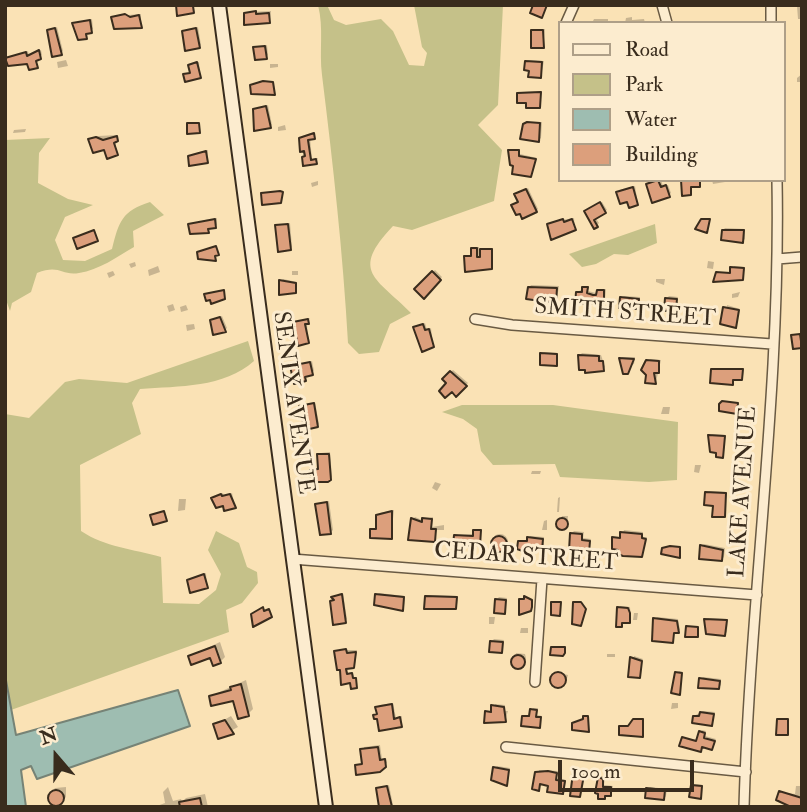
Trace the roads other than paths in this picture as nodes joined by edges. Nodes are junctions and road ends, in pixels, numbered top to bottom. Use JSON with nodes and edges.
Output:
{"nodes":[{"id":1,"x":219,"y":5,"type":"edge"},
{"id":2,"x":777,"y":182,"type":"edge"},
{"id":3,"x":802,"y":257,"type":"edge"},
{"id":4,"x":777,"y":259,"type":"junction"},
{"id":5,"x":475,"y":319,"type":"dead end"},
{"id":6,"x":772,"y":344,"type":"junction"},
{"id":7,"x":292,"y":559,"type":"junction"},
{"id":8,"x":542,"y":579,"type":"junction"},
{"id":9,"x":757,"y":595,"type":"junction"},
{"id":10,"x":535,"y":682,"type":"dead end"},
{"id":11,"x":506,"y":747,"type":"dead end"},
{"id":12,"x":746,"y":772,"type":"junction"},
{"id":13,"x":326,"y":807,"type":"edge"},
{"id":14,"x":744,"y":807,"type":"edge"}],
"edges":[{"from":1,"to":7,"type":"street","name":"SENIX AVENUE"},
{"from":2,"to":4,"type":"street","name":"LAKE AVENUE"},
{"from":3,"to":4,"type":"street"},
{"from":4,"to":6,"type":"street","name":"LAKE AVENUE"},
{"from":5,"to":6,"type":"street","name":"SMITH STREET"},
{"from":6,"to":9,"type":"street","name":"LAKE AVENUE"},
{"from":7,"to":8,"type":"street","name":"CEDAR STREET"},
{"from":7,"to":13,"type":"street","name":"SENIX AVENUE"},
{"from":8,"to":9,"type":"street","name":"CEDAR STREET"},
{"from":8,"to":10,"type":"street"},
{"from":9,"to":12,"type":"street","name":"LAKE AVENUE"},
{"from":11,"to":12,"type":"street"},
{"from":12,"to":14,"type":"street","name":"LAKE AVENUE"}]}
